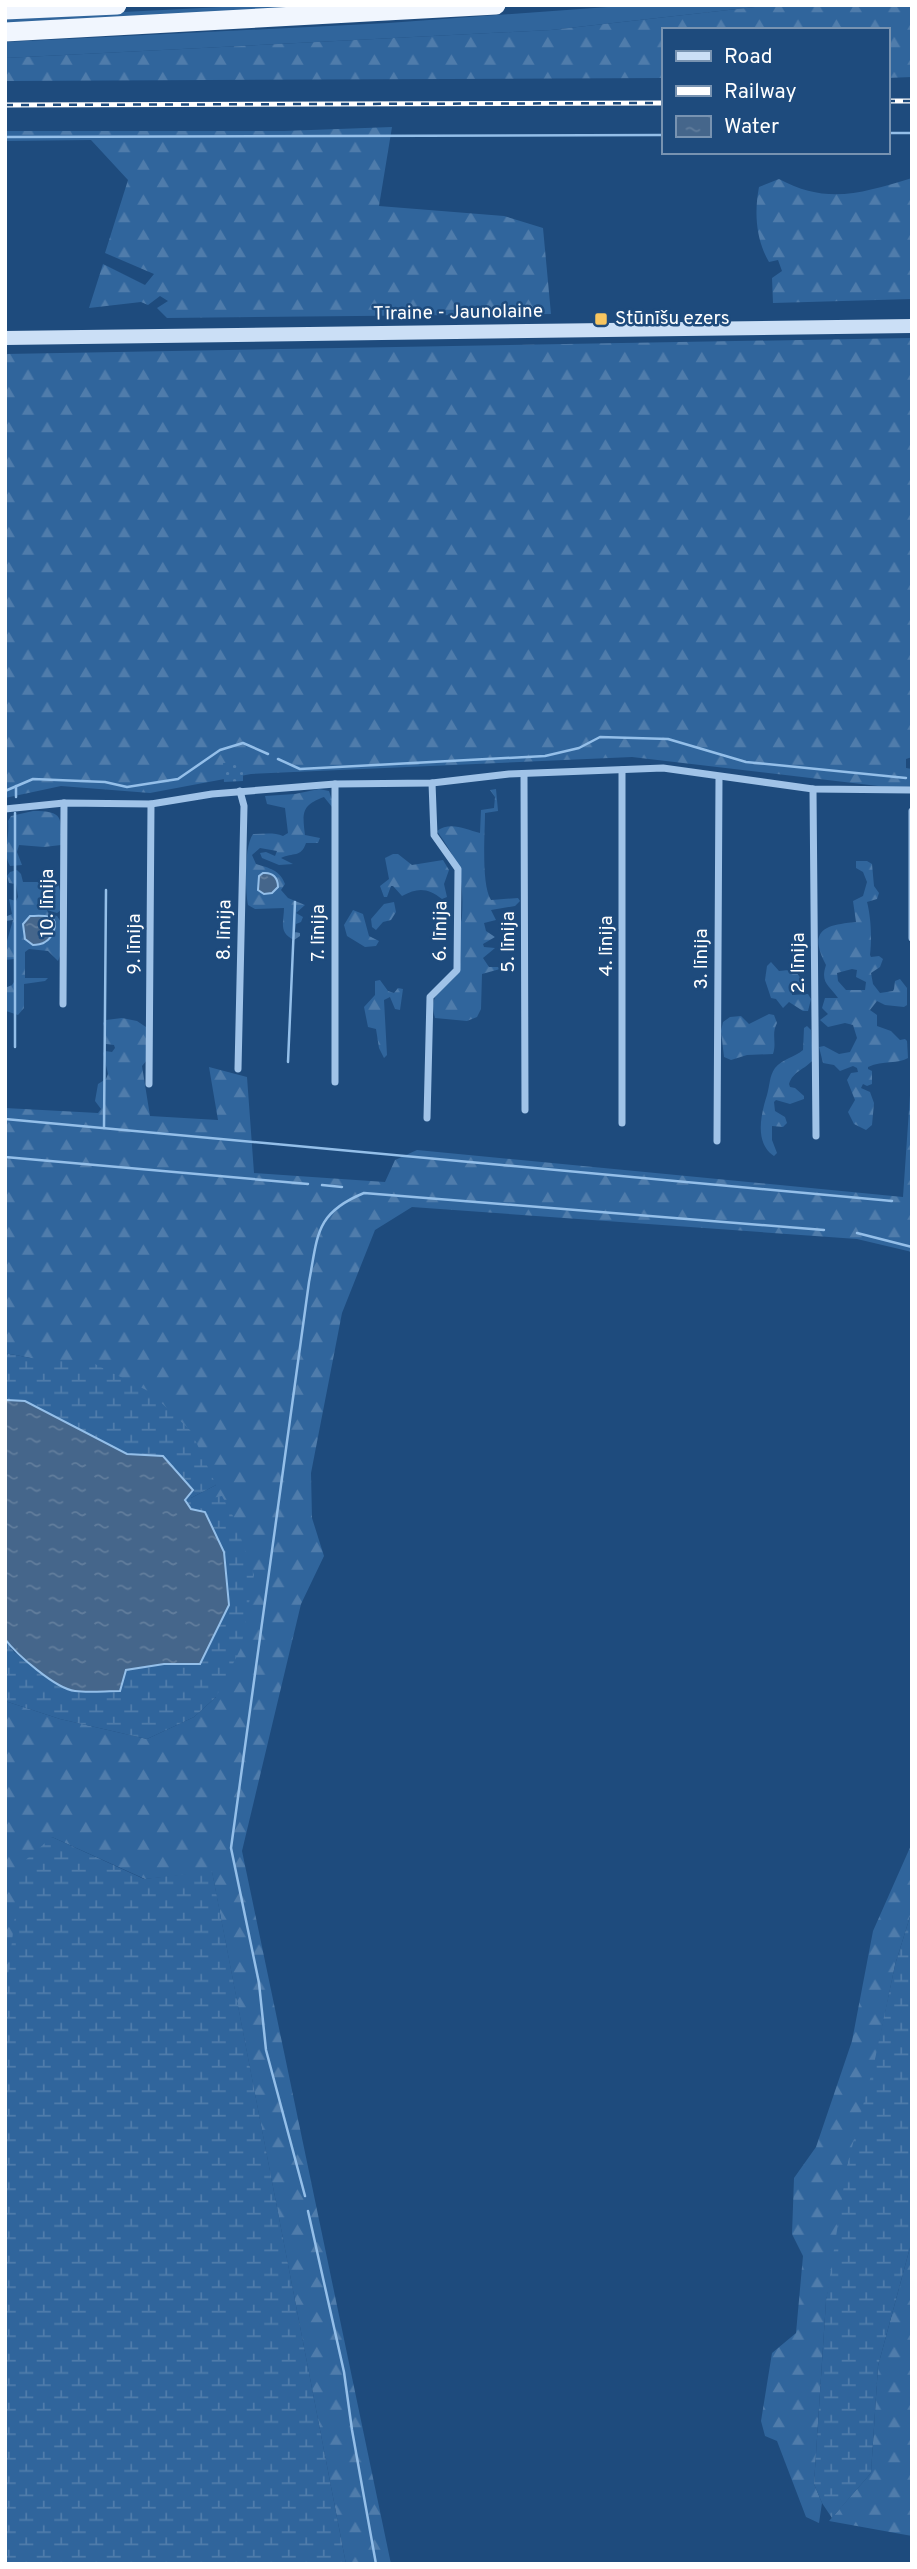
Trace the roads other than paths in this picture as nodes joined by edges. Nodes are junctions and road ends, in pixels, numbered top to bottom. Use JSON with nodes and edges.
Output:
{"nodes":[{"id":1,"x":117,"y":5,"type":"edge"},
{"id":2,"x":496,"y":5,"type":"edge"},
{"id":3,"x":5,"y":10,"type":"edge"},
{"id":4,"x":5,"y":32,"type":"edge"},
{"id":5,"x":912,"y":326,"type":"edge"},
{"id":6,"x":5,"y":338,"type":"edge"},
{"id":7,"x":622,"y":770,"type":"junction"},
{"id":8,"x":524,"y":774,"type":"junction"},
{"id":9,"x":719,"y":777,"type":"junction"},
{"id":10,"x":432,"y":783,"type":"junction"},
{"id":11,"x":335,"y":784,"type":"junction"},
{"id":12,"x":813,"y":789,"type":"junction"},
{"id":13,"x":912,"y":790,"type":"edge"},
{"id":14,"x":240,"y":792,"type":"junction"},
{"id":15,"x":64,"y":803,"type":"junction"},
{"id":16,"x":151,"y":804,"type":"junction"},
{"id":17,"x":5,"y":809,"type":"edge"},
{"id":18,"x":912,"y":811,"type":"edge"},
{"id":19,"x":912,"y":938,"type":"edge"},
{"id":20,"x":64,"y":1004,"type":"dead end"},
{"id":21,"x":238,"y":1069,"type":"dead end"},
{"id":22,"x":335,"y":1082,"type":"dead end"},
{"id":23,"x":149,"y":1084,"type":"dead end"},
{"id":24,"x":525,"y":1110,"type":"dead end"},
{"id":25,"x":427,"y":1118,"type":"dead end"},
{"id":26,"x":622,"y":1123,"type":"dead end"},
{"id":27,"x":816,"y":1136,"type":"dead end"},
{"id":28,"x":717,"y":1141,"type":"dead end"}],
"edges":[{"from":1,"to":3,"type":"highway"},
{"from":2,"to":4,"type":"highway"},
{"from":5,"to":6,"type":"main road","name":"Tīraine - Jaunolaine"},
{"from":7,"to":8,"type":"street"},
{"from":7,"to":9,"type":"street"},
{"from":7,"to":26,"type":"street","name":"4. līnija"},
{"from":8,"to":10,"type":"street"},
{"from":8,"to":24,"type":"street","name":"5. līnija"},
{"from":9,"to":12,"type":"street"},
{"from":9,"to":28,"type":"street","name":"3. līnija"},
{"from":10,"to":11,"type":"street"},
{"from":10,"to":25,"type":"street","name":"6. līnija"},
{"from":11,"to":14,"type":"street"},
{"from":11,"to":22,"type":"street","name":"7. līnija"},
{"from":12,"to":13,"type":"street"},
{"from":12,"to":27,"type":"street","name":"2. līnija"},
{"from":14,"to":16,"type":"street"},
{"from":14,"to":21,"type":"street","name":"8. līnija"},
{"from":15,"to":16,"type":"street"},
{"from":15,"to":17,"type":"street"},
{"from":15,"to":20,"type":"street","name":"10. līnija"},
{"from":16,"to":23,"type":"street","name":"9. līnija"},
{"from":18,"to":19,"type":"street"}]}
